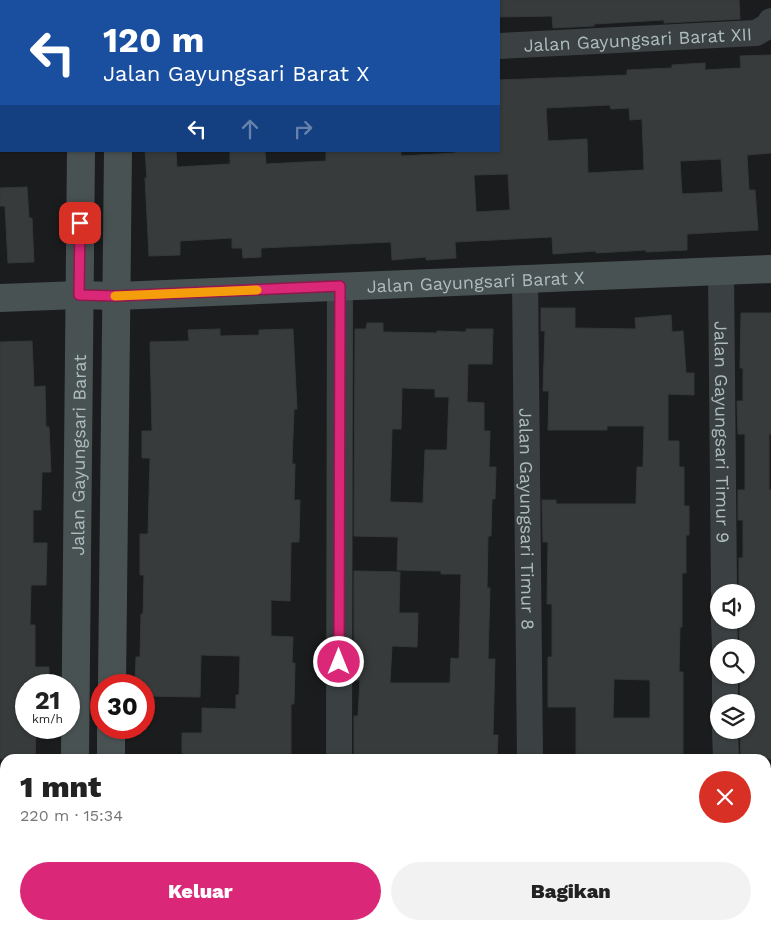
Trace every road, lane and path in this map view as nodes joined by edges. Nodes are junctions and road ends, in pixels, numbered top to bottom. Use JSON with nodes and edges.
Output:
{"nodes":[{"id":1,"x":771,"y":21,"type":"edge"},
{"id":2,"x":500,"y":46,"type":"edge"},
{"id":3,"x":81,"y":152,"type":"edge"},
{"id":4,"x":118,"y":152,"type":"edge"},
{"id":5,"x":771,"y":269,"type":"edge"},
{"id":6,"x":721,"y":271,"type":"junction"},
{"id":7,"x":525,"y":279,"type":"junction"},
{"id":8,"x":340,"y":286,"type":"junction"},
{"id":9,"x":79,"y":295,"type":"junction"},
{"id":10,"x":117,"y":296,"type":"junction"},
{"id":11,"x":0,"y":298,"type":"edge"},
{"id":12,"x":724,"y":584,"type":"edge"},
{"id":13,"x":112,"y":674,"type":"edge"},
{"id":14,"x":112,"y":739,"type":"edge"},
{"id":15,"x":725,"y":739,"type":"edge"},
{"id":16,"x":75,"y":754,"type":"edge"},
{"id":17,"x":111,"y":754,"type":"edge"},
{"id":18,"x":339,"y":754,"type":"edge"},
{"id":19,"x":530,"y":754,"type":"edge"},
{"id":20,"x":726,"y":754,"type":"edge"}],
"edges":[{"from":1,"to":2,"type":"street","name":"Jalan Gayungsari Barat XII"},
{"from":3,"to":9,"type":"street","name":"Jalan Gayungsari Barat"},
{"from":4,"to":10,"type":"street","name":"Jalan Gayungsari Barat"},
{"from":5,"to":6,"type":"street","name":"Jalan Gayungsari Barat X"},
{"from":6,"to":7,"type":"street","name":"Jalan Gayungsari Barat X"},
{"from":6,"to":12,"type":"street","name":"Jalan Gayungsari Timur 9"},
{"from":7,"to":8,"type":"street","name":"Jalan Gayungsari Barat X"},
{"from":7,"to":19,"type":"street","name":"Jalan Gayungsari Timur 8"},
{"from":8,"to":10,"type":"street","name":"Jalan Gayungsari Barat X"},
{"from":8,"to":18,"type":"street"},
{"from":9,"to":10,"type":"street","name":"Jalan Gayungsari Barat X"},
{"from":9,"to":11,"type":"street","name":"Jalan Gayungsari Barat X"},
{"from":9,"to":16,"type":"street","name":"Jalan Gayungsari Barat"},
{"from":10,"to":13,"type":"street","name":"Jalan Gayungsari Barat"},
{"from":14,"to":17,"type":"street"},
{"from":15,"to":20,"type":"street"}]}
